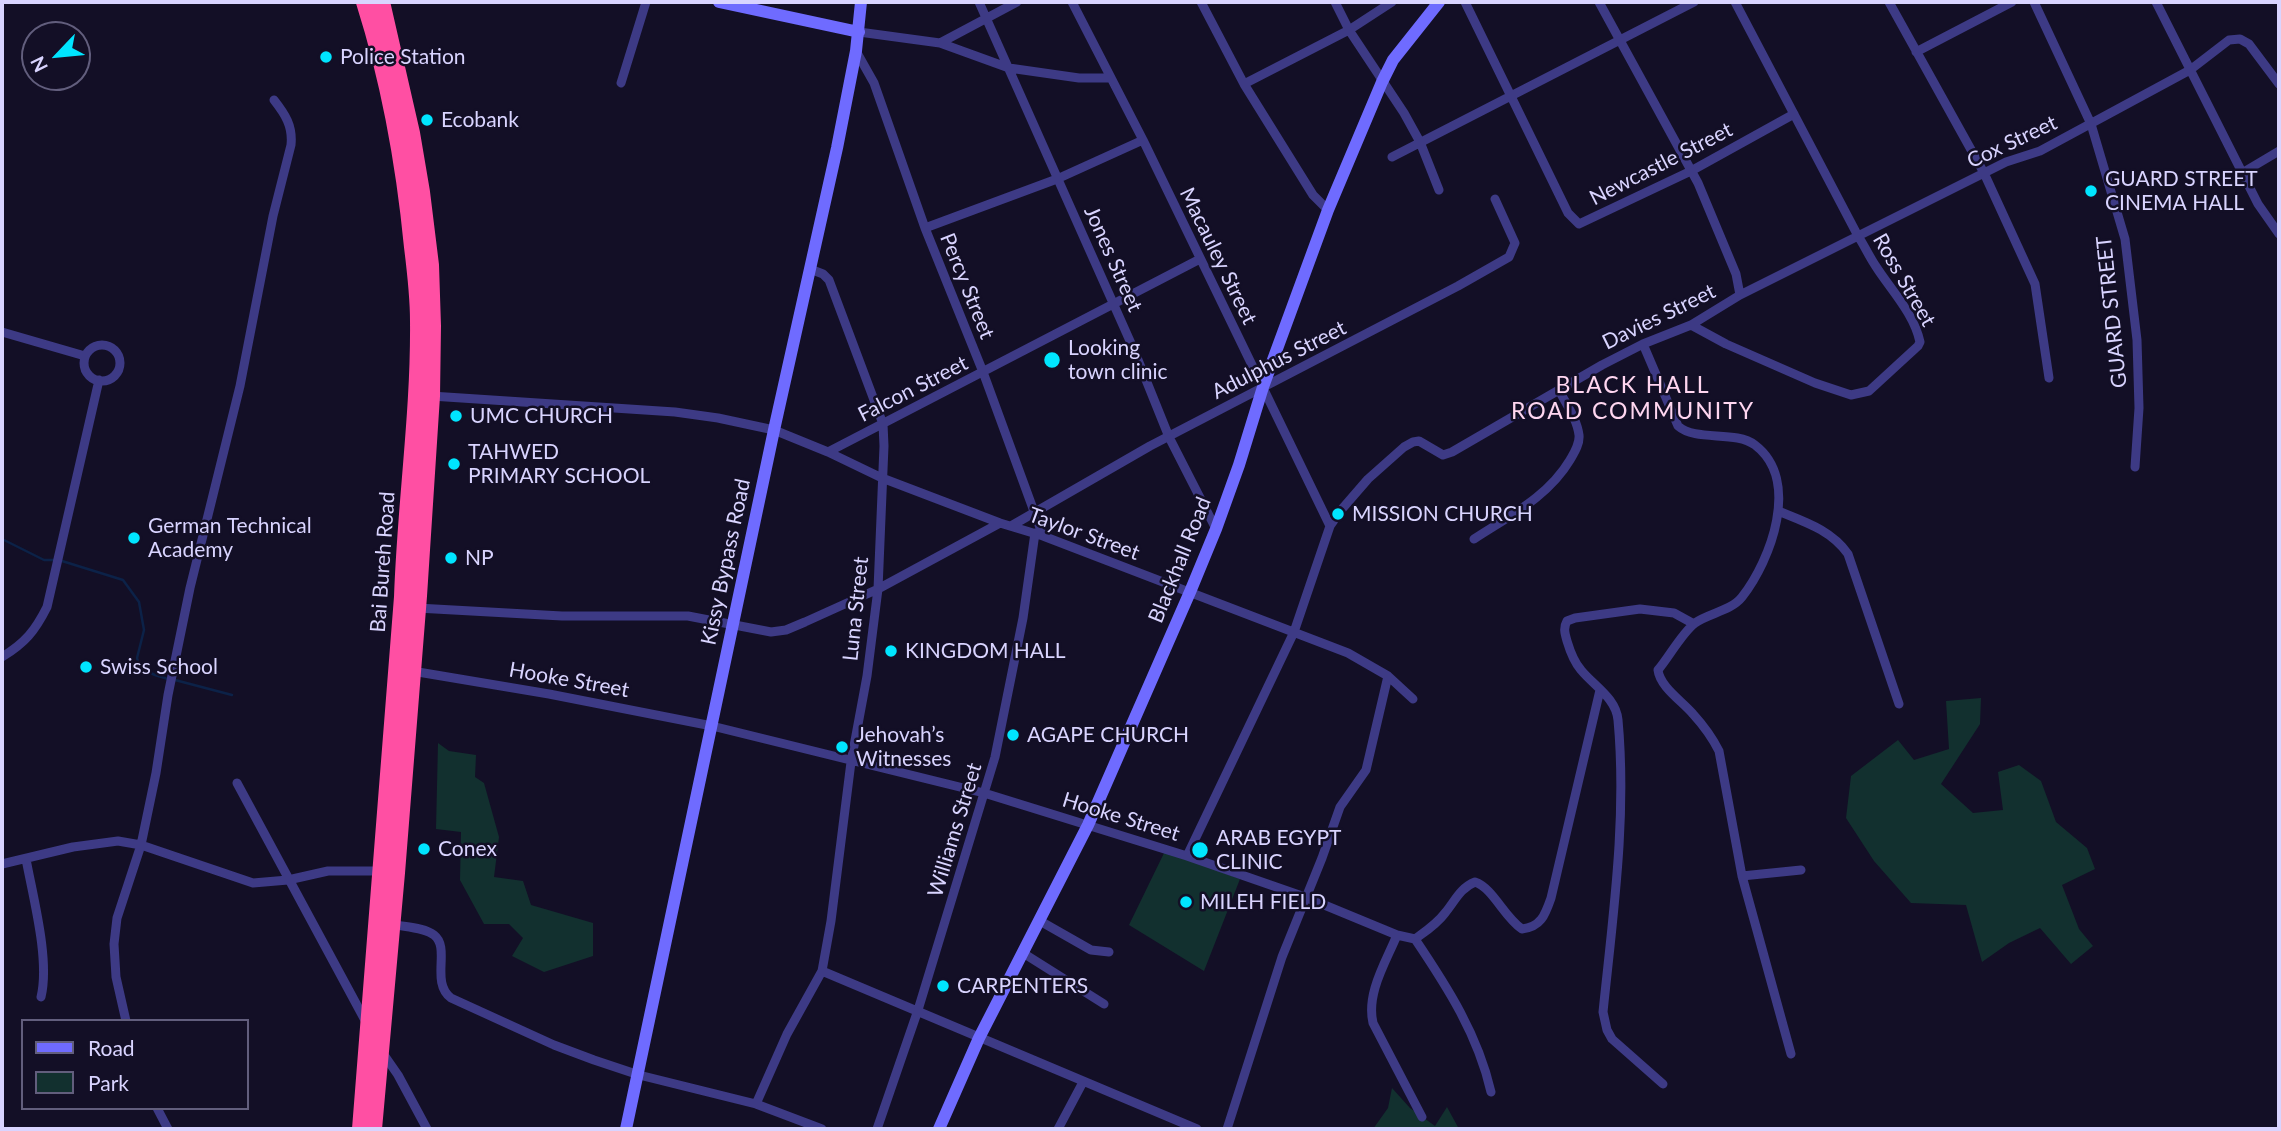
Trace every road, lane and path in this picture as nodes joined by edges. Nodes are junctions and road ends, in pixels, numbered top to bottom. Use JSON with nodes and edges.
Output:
{"nodes":[{"id":1,"x":372,"y":2,"type":"edge"},
{"id":2,"x":646,"y":2,"type":"edge"},
{"id":3,"x":719,"y":2,"type":"edge"},
{"id":4,"x":861,"y":2,"type":"edge"},
{"id":5,"x":979,"y":2,"type":"edge"},
{"id":6,"x":1017,"y":2,"type":"edge"},
{"id":7,"x":1072,"y":2,"type":"edge"},
{"id":8,"x":1201,"y":2,"type":"edge"},
{"id":9,"x":1335,"y":2,"type":"edge"},
{"id":10,"x":1392,"y":2,"type":"edge"},
{"id":11,"x":1439,"y":2,"type":"edge"},
{"id":12,"x":1465,"y":2,"type":"edge"},
{"id":13,"x":1599,"y":2,"type":"edge"},
{"id":14,"x":1693,"y":2,"type":"edge"},
{"id":15,"x":1735,"y":2,"type":"edge"},
{"id":16,"x":1889,"y":2,"type":"edge"},
{"id":17,"x":2012,"y":2,"type":"edge"},
{"id":18,"x":2034,"y":2,"type":"edge"},
{"id":19,"x":2156,"y":2,"type":"edge"},
{"id":20,"x":986,"y":18,"type":"junction"},
{"id":21,"x":1349,"y":30,"type":"junction"},
{"id":22,"x":859,"y":32,"type":"junction"},
{"id":23,"x":1619,"y":39,"type":"junction"},
{"id":24,"x":940,"y":43,"type":"junction"},
{"id":25,"x":856,"y":51,"type":"junction"},
{"id":26,"x":1916,"y":52,"type":"junction"},
{"id":27,"x":1009,"y":68,"type":"junction"},
{"id":28,"x":2190,"y":70,"type":"junction"},
{"id":29,"x":1111,"y":78,"type":"junction"},
{"id":30,"x":1382,"y":82,"type":"junction"},
{"id":31,"x":621,"y":83,"type":"dead end"},
{"id":32,"x":1244,"y":84,"type":"junction"},
{"id":33,"x":2279,"y":84,"type":"edge"},
{"id":34,"x":1511,"y":96,"type":"junction"},
{"id":35,"x":274,"y":100,"type":"dead end"},
{"id":36,"x":1794,"y":114,"type":"junction"},
{"id":37,"x":2091,"y":124,"type":"junction"},
{"id":38,"x":1143,"y":140,"type":"junction"},
{"id":39,"x":1420,"y":142,"type":"junction"},
{"id":40,"x":2279,"y":151,"type":"edge"},
{"id":41,"x":1392,"y":157,"type":"dead end"},
{"id":42,"x":1691,"y":171,"type":"junction"},
{"id":43,"x":1984,"y":173,"type":"junction"},
{"id":44,"x":2242,"y":173,"type":"junction"},
{"id":45,"x":1057,"y":179,"type":"junction"},
{"id":46,"x":1439,"y":190,"type":"dead end"},
{"id":47,"x":1495,"y":200,"type":"dead end"},
{"id":48,"x":1328,"y":210,"type":"junction"},
{"id":49,"x":925,"y":228,"type":"junction"},
{"id":50,"x":2279,"y":234,"type":"edge"},
{"id":51,"x":1858,"y":236,"type":"junction"},
{"id":52,"x":1200,"y":259,"type":"junction"},
{"id":53,"x":810,"y":269,"type":"junction"},
{"id":54,"x":1740,"y":295,"type":"junction"},
{"id":55,"x":1114,"y":303,"type":"junction"},
{"id":56,"x":1691,"y":325,"type":"junction"},
{"id":57,"x":2,"y":332,"type":"edge"},
{"id":58,"x":1643,"y":344,"type":"junction"},
{"id":59,"x":85,"y":356,"type":"junction"},
{"id":60,"x":983,"y":372,"type":"junction"},
{"id":61,"x":2049,"y":377,"type":"dead end"},
{"id":62,"x":99,"y":380,"type":"junction"},
{"id":63,"x":1263,"y":387,"type":"junction"},
{"id":64,"x":1559,"y":390,"type":"junction"},
{"id":65,"x":431,"y":396,"type":"junction"},
{"id":66,"x":883,"y":424,"type":"junction"},
{"id":67,"x":774,"y":430,"type":"junction"},
{"id":68,"x":1169,"y":437,"type":"junction"},
{"id":69,"x":828,"y":452,"type":"junction"},
{"id":70,"x":2135,"y":467,"type":"dead end"},
{"id":71,"x":882,"y":478,"type":"junction"},
{"id":72,"x":1778,"y":511,"type":"junction"},
{"id":73,"x":1035,"y":512,"type":"junction"},
{"id":74,"x":1000,"y":523,"type":"junction"},
{"id":75,"x":1011,"y":526,"type":"junction"},
{"id":76,"x":1330,"y":526,"type":"junction"},
{"id":77,"x":1216,"y":529,"type":"junction"},
{"id":78,"x":1039,"y":535,"type":"junction"},
{"id":79,"x":1474,"y":539,"type":"dead end"},
{"id":80,"x":878,"y":589,"type":"junction"},
{"id":81,"x":1189,"y":592,"type":"junction"},
{"id":82,"x":417,"y":608,"type":"junction"},
{"id":83,"x":733,"y":624,"type":"junction"},
{"id":84,"x":1694,"y":624,"type":"junction"},
{"id":85,"x":1294,"y":632,"type":"junction"},
{"id":86,"x":2,"y":657,"type":"edge"},
{"id":87,"x":412,"y":671,"type":"junction"},
{"id":88,"x":1388,"y":676,"type":"junction"},
{"id":89,"x":1600,"y":690,"type":"junction"},
{"id":90,"x":1413,"y":699,"type":"dead end"},
{"id":91,"x":1899,"y":705,"type":"dead end"},
{"id":92,"x":712,"y":726,"type":"junction"},
{"id":93,"x":850,"y":762,"type":"junction"},
{"id":94,"x":237,"y":783,"type":"dead end"},
{"id":95,"x":984,"y":793,"type":"junction"},
{"id":96,"x":1088,"y":825,"type":"junction"},
{"id":97,"x":141,"y":845,"type":"junction"},
{"id":98,"x":1187,"y":856,"type":"junction"},
{"id":99,"x":26,"y":859,"type":"junction"},
{"id":100,"x":2,"y":864,"type":"edge"},
{"id":101,"x":1801,"y":870,"type":"dead end"},
{"id":102,"x":389,"y":872,"type":"junction"},
{"id":103,"x":1742,"y":876,"type":"junction"},
{"id":104,"x":288,"y":880,"type":"junction"},
{"id":105,"x":1305,"y":897,"type":"junction"},
{"id":106,"x":1040,"y":921,"type":"junction"},
{"id":107,"x":390,"y":924,"type":"junction"},
{"id":108,"x":1397,"y":935,"type":"junction"},
{"id":109,"x":1415,"y":939,"type":"junction"},
{"id":110,"x":1109,"y":952,"type":"dead end"},
{"id":111,"x":1023,"y":953,"type":"junction"},
{"id":112,"x":822,"y":971,"type":"junction"},
{"id":113,"x":41,"y":997,"type":"dead end"},
{"id":114,"x":1104,"y":1004,"type":"dead end"},
{"id":115,"x":918,"y":1010,"type":"junction"},
{"id":116,"x":125,"y":1019,"type":"edge"},
{"id":117,"x":369,"y":1027,"type":"junction"},
{"id":118,"x":979,"y":1038,"type":"junction"},
{"id":119,"x":380,"y":1048,"type":"junction"},
{"id":120,"x":1791,"y":1054,"type":"dead end"},
{"id":121,"x":642,"y":1075,"type":"junction"},
{"id":122,"x":1083,"y":1082,"type":"junction"},
{"id":123,"x":1664,"y":1084,"type":"dead end"},
{"id":124,"x":1491,"y":1092,"type":"dead end"},
{"id":125,"x":756,"y":1104,"type":"junction"},
{"id":126,"x":158,"y":1110,"type":"edge"},
{"id":127,"x":1422,"y":1117,"type":"dead end"},
{"id":128,"x":168,"y":1129,"type":"edge"},
{"id":129,"x":360,"y":1129,"type":"edge"},
{"id":130,"x":373,"y":1129,"type":"edge"},
{"id":131,"x":427,"y":1129,"type":"edge"},
{"id":132,"x":626,"y":1129,"type":"edge"},
{"id":133,"x":822,"y":1129,"type":"edge"},
{"id":134,"x":877,"y":1129,"type":"edge"},
{"id":135,"x":939,"y":1129,"type":"edge"},
{"id":136,"x":1058,"y":1129,"type":"edge"},
{"id":137,"x":1197,"y":1129,"type":"edge"},
{"id":138,"x":1227,"y":1129,"type":"edge"}],
"edges":[{"from":1,"to":65,"type":"highway"},
{"from":1,"to":102,"type":"highway","name":"Bai Bureh Road"},
{"from":2,"to":31,"type":"street"},
{"from":3,"to":22,"type":"main road"},
{"from":4,"to":22,"type":"main road","name":"Kissy Bypass Road"},
{"from":5,"to":20,"type":"street","name":"Jones Street"},
{"from":6,"to":20,"type":"street"},
{"from":7,"to":29,"type":"street","name":"Macauley Street"},
{"from":8,"to":32,"type":"street"},
{"from":9,"to":21,"type":"street"},
{"from":10,"to":21,"type":"street"},
{"from":11,"to":30,"type":"main road","name":"Blackhall Road"},
{"from":12,"to":34,"type":"street","name":"Newcastle Street"},
{"from":13,"to":23,"type":"street","name":"Davies Street"},
{"from":14,"to":23,"type":"street"},
{"from":15,"to":36,"type":"street","name":"Ross Street"},
{"from":16,"to":26,"type":"street"},
{"from":17,"to":26,"type":"street"},
{"from":18,"to":37,"type":"street","name":"GUARD STREET"},
{"from":19,"to":28,"type":"street"},
{"from":20,"to":24,"type":"street"},
{"from":20,"to":27,"type":"street","name":"Jones Street"},
{"from":21,"to":30,"type":"street"},
{"from":21,"to":32,"type":"street"},
{"from":22,"to":24,"type":"street"},
{"from":22,"to":25,"type":"main road","name":"Kissy Bypass Road"},
{"from":23,"to":34,"type":"street"},
{"from":23,"to":42,"type":"street","name":"Davies Street"},
{"from":24,"to":27,"type":"street"},
{"from":25,"to":49,"type":"street","name":"Percy Street"},
{"from":25,"to":53,"type":"main road","name":"Kissy Bypass Road"},
{"from":26,"to":43,"type":"street"},
{"from":27,"to":29,"type":"street"},
{"from":27,"to":45,"type":"street","name":"Jones Street"},
{"from":28,"to":33,"type":"street","name":"Cox Street"},
{"from":28,"to":37,"type":"street","name":"Cox Street"},
{"from":28,"to":44,"type":"street"},
{"from":29,"to":38,"type":"street","name":"Macauley Street"},
{"from":30,"to":39,"type":"street"},
{"from":30,"to":48,"type":"main road","name":"Blackhall Road"},
{"from":32,"to":48,"type":"street"},
{"from":34,"to":39,"type":"street"},
{"from":34,"to":42,"type":"street","name":"Newcastle Street"},
{"from":35,"to":97,"type":"street"},
{"from":36,"to":42,"type":"street","name":"Newcastle Street"},
{"from":36,"to":51,"type":"street","name":"Ross Street"},
{"from":37,"to":43,"type":"street","name":"Cox Street"},
{"from":37,"to":70,"type":"street","name":"GUARD STREET"},
{"from":38,"to":45,"type":"street"},
{"from":38,"to":52,"type":"street","name":"Macauley Street"},
{"from":39,"to":41,"type":"street"},
{"from":39,"to":46,"type":"street"},
{"from":40,"to":44,"type":"street"},
{"from":42,"to":54,"type":"street","name":"Davies Street"},
{"from":43,"to":51,"type":"street","name":"Cox Street"},
{"from":43,"to":61,"type":"street"},
{"from":44,"to":50,"type":"street"},
{"from":45,"to":49,"type":"street"},
{"from":45,"to":55,"type":"street","name":"Jones Street"},
{"from":47,"to":63,"type":"street","name":"Adulphus Street"},
{"from":48,"to":63,"type":"main road","name":"Blackhall Road"},
{"from":49,"to":60,"type":"street","name":"Percy Street"},
{"from":51,"to":54,"type":"street","name":"Cox Street"},
{"from":51,"to":56,"type":"street","name":"Ross Street"},
{"from":52,"to":55,"type":"street","name":"Falcon Street"},
{"from":52,"to":63,"type":"street","name":"Macauley Street"},
{"from":53,"to":66,"type":"street","name":"Luna Street"},
{"from":53,"to":67,"type":"main road","name":"Kissy Bypass Road"},
{"from":54,"to":56,"type":"street","name":"Davies Street"},
{"from":55,"to":60,"type":"street","name":"Falcon Street"},
{"from":55,"to":68,"type":"street","name":"Jones Street"},
{"from":56,"to":58,"type":"street","name":"Davies Street"},
{"from":57,"to":59,"type":"street"},
{"from":58,"to":64,"type":"street","name":"Davies Street"},
{"from":58,"to":72,"type":"street"},
{"from":59,"to":62,"type":"street"},
{"from":59,"to":62,"type":"street"},
{"from":60,"to":66,"type":"street","name":"Falcon Street"},
{"from":60,"to":73,"type":"street","name":"Percy Street"},
{"from":62,"to":86,"type":"street"},
{"from":63,"to":68,"type":"street","name":"Adulphus Street"},
{"from":63,"to":76,"type":"street","name":"Macauley Street"},
{"from":63,"to":77,"type":"main road","name":"Blackhall Road"},
{"from":64,"to":76,"type":"street","name":"Davies Street"},
{"from":64,"to":79,"type":"street"},
{"from":65,"to":67,"type":"street","name":"Taylor Street"},
{"from":65,"to":82,"type":"highway"},
{"from":66,"to":69,"type":"street","name":"Falcon Street"},
{"from":66,"to":71,"type":"street","name":"Luna Street"},
{"from":67,"to":69,"type":"street","name":"Taylor Street"},
{"from":67,"to":83,"type":"main road","name":"Kissy Bypass Road"},
{"from":68,"to":73,"type":"street","name":"Adulphus Street"},
{"from":68,"to":77,"type":"street","name":"Jones Street"},
{"from":69,"to":71,"type":"street","name":"Taylor Street"},
{"from":71,"to":74,"type":"street","name":"Taylor Street"},
{"from":71,"to":80,"type":"street","name":"Luna Street"},
{"from":72,"to":84,"type":"street"},
{"from":72,"to":91,"type":"street"},
{"from":73,"to":75,"type":"street","name":"Adulphus Street"},
{"from":73,"to":78,"type":"street","name":"Percy Street"},
{"from":74,"to":75,"type":"street","name":"Taylor Street"},
{"from":74,"to":80,"type":"street"},
{"from":75,"to":78,"type":"street","name":"Taylor Street"},
{"from":76,"to":85,"type":"street"},
{"from":77,"to":81,"type":"main road","name":"Blackhall Road"},
{"from":78,"to":81,"type":"street","name":"Taylor Street"},
{"from":78,"to":95,"type":"street","name":"Williams Street"},
{"from":80,"to":83,"type":"street"},
{"from":80,"to":93,"type":"street","name":"Luna Street"},
{"from":81,"to":85,"type":"street","name":"Taylor Street"},
{"from":81,"to":96,"type":"main road","name":"Blackhall Road"},
{"from":82,"to":83,"type":"street"},
{"from":82,"to":87,"type":"highway"},
{"from":83,"to":92,"type":"main road","name":"Kissy Bypass Road"},
{"from":84,"to":89,"type":"street"},
{"from":84,"to":103,"type":"street"},
{"from":85,"to":88,"type":"street","name":"Taylor Street"},
{"from":85,"to":98,"type":"street"},
{"from":87,"to":92,"type":"street","name":"Hooke Street"},
{"from":87,"to":102,"type":"highway"},
{"from":88,"to":90,"type":"street","name":"Taylor Street"},
{"from":88,"to":105,"type":"street"},
{"from":89,"to":109,"type":"street"},
{"from":89,"to":123,"type":"street"},
{"from":92,"to":93,"type":"street","name":"Hooke Street"},
{"from":92,"to":121,"type":"main road","name":"Kissy Bypass Road"},
{"from":93,"to":95,"type":"street","name":"Hooke Street"},
{"from":93,"to":112,"type":"street","name":"Luna Street"},
{"from":94,"to":104,"type":"street"},
{"from":95,"to":96,"type":"street","name":"Hooke Street"},
{"from":95,"to":115,"type":"street","name":"Williams Street"},
{"from":96,"to":98,"type":"street","name":"Hooke Street"},
{"from":96,"to":106,"type":"main road","name":"Blackhall Road"},
{"from":97,"to":99,"type":"street"},
{"from":97,"to":104,"type":"street"},
{"from":97,"to":116,"type":"street"},
{"from":98,"to":105,"type":"street","name":"Hooke Street"},
{"from":99,"to":100,"type":"street"},
{"from":99,"to":113,"type":"street"},
{"from":101,"to":103,"type":"street"},
{"from":102,"to":104,"type":"street"},
{"from":102,"to":107,"type":"highway"},
{"from":102,"to":117,"type":"highway","name":"Bai Bureh Road"},
{"from":103,"to":120,"type":"street"},
{"from":104,"to":117,"type":"street"},
{"from":105,"to":108,"type":"street","name":"Hooke Street"},
{"from":105,"to":138,"type":"street"},
{"from":106,"to":110,"type":"street"},
{"from":106,"to":111,"type":"main road","name":"Blackhall Road"},
{"from":107,"to":119,"type":"highway"},
{"from":107,"to":121,"type":"street"},
{"from":108,"to":109,"type":"street","name":"Hooke Street"},
{"from":108,"to":127,"type":"street"},
{"from":109,"to":124,"type":"street"},
{"from":111,"to":114,"type":"street"},
{"from":111,"to":118,"type":"main road","name":"Blackhall Road"},
{"from":112,"to":115,"type":"street"},
{"from":112,"to":125,"type":"street","name":"Luna Street"},
{"from":115,"to":118,"type":"street"},
{"from":115,"to":134,"type":"street","name":"Williams Street"},
{"from":117,"to":129,"type":"highway","name":"Bai Bureh Road"},
{"from":118,"to":122,"type":"street"},
{"from":118,"to":135,"type":"main road","name":"Blackhall Road"},
{"from":119,"to":130,"type":"highway"},
{"from":119,"to":131,"type":"street"},
{"from":121,"to":125,"type":"street"},
{"from":121,"to":132,"type":"main road","name":"Kissy Bypass Road"},
{"from":122,"to":136,"type":"street"},
{"from":122,"to":137,"type":"street"},
{"from":125,"to":133,"type":"street"},
{"from":126,"to":128,"type":"street"}]}
